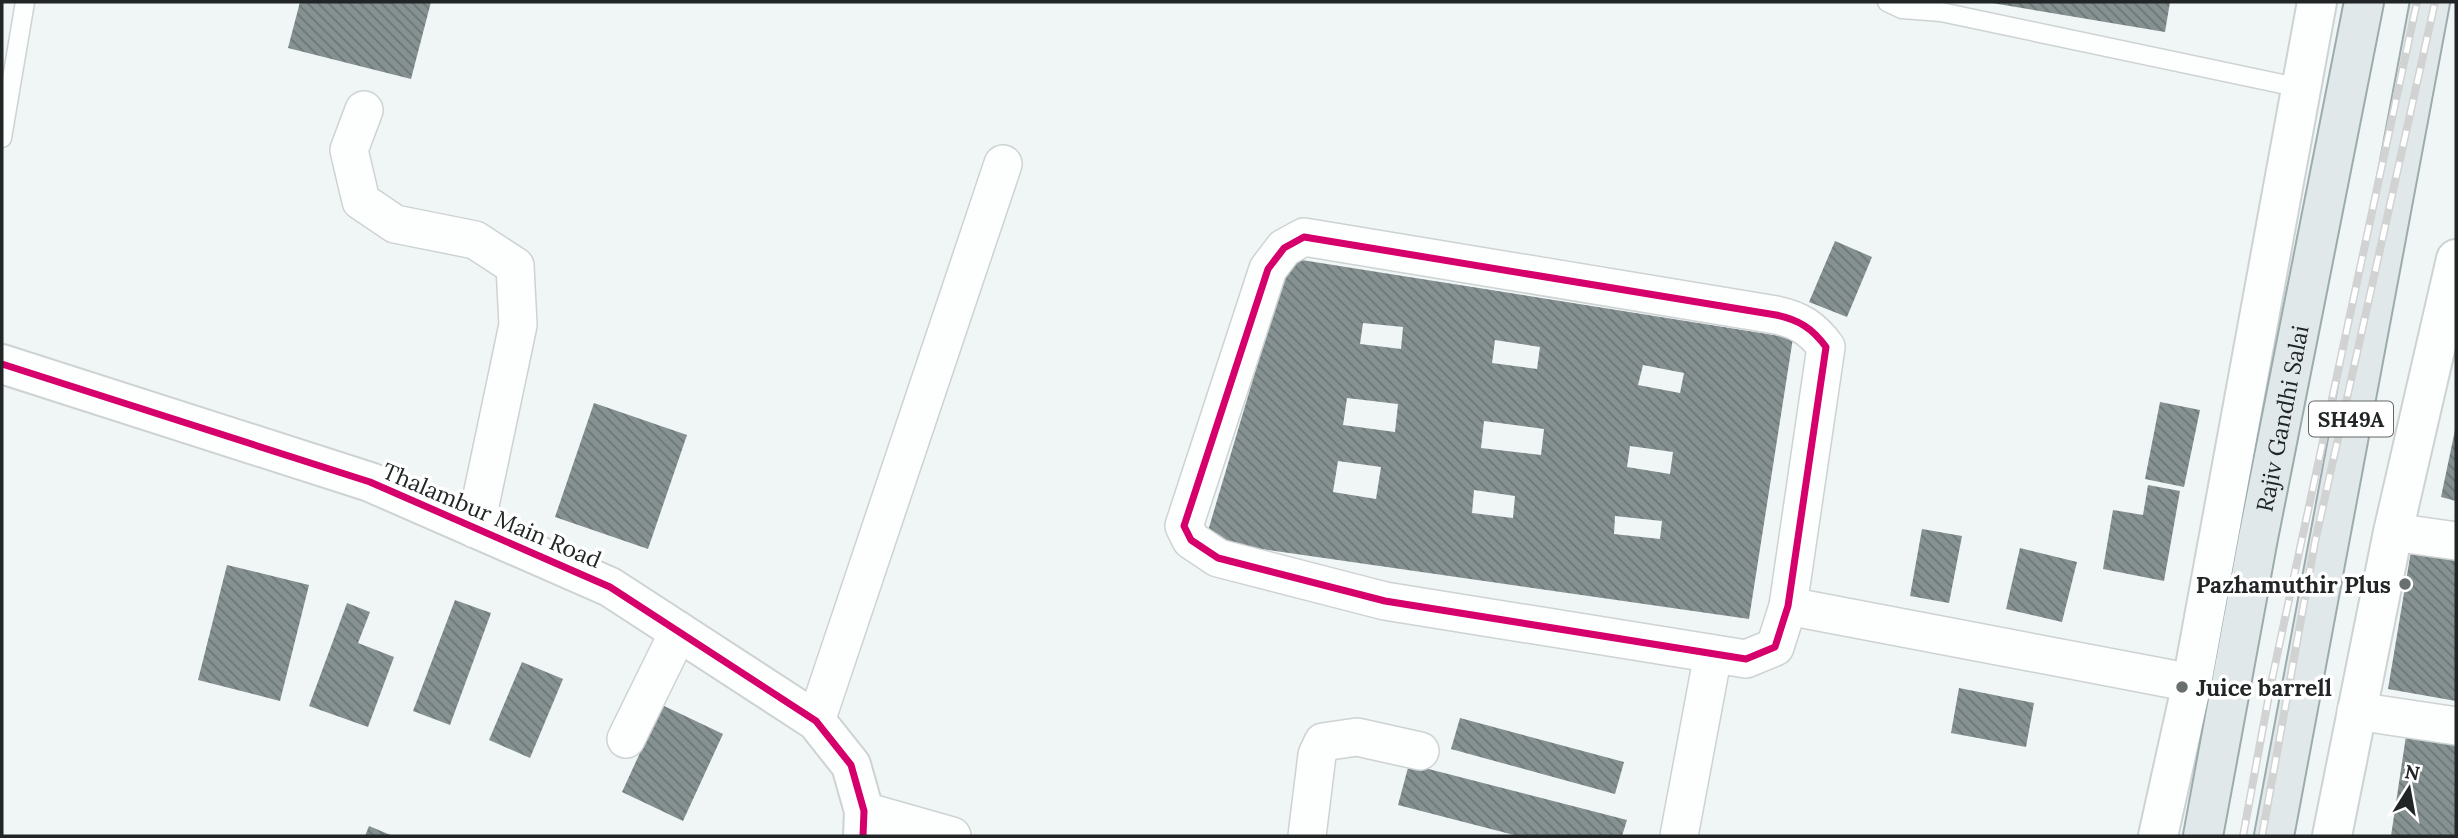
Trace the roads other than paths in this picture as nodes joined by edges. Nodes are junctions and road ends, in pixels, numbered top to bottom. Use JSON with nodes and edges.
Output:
{"nodes":[{"id":1,"x":24,"y":2,"type":"edge"},
{"id":2,"x":1887,"y":2,"type":"edge"},
{"id":3,"x":2317,"y":2,"type":"edge"},
{"id":4,"x":2364,"y":2,"type":"edge"},
{"id":5,"x":2430,"y":2,"type":"edge"},
{"id":6,"x":2301,"y":88,"type":"junction"},
{"id":7,"x":363,"y":110,"type":"dead end"},
{"id":8,"x":2,"y":138,"type":"edge"},
{"id":9,"x":1003,"y":164,"type":"dead end"},
{"id":10,"x":2456,"y":258,"type":"edge"},
{"id":11,"x":2444,"y":358,"type":"edge"},
{"id":12,"x":2,"y":364,"type":"edge"},
{"id":13,"x":475,"y":528,"type":"junction"},
{"id":14,"x":2393,"y":532,"type":"junction"},
{"id":15,"x":2456,"y":541,"type":"edge"},
{"id":16,"x":1788,"y":606,"type":"junction"},
{"id":17,"x":679,"y":631,"type":"junction"},
{"id":18,"x":1713,"y":654,"type":"junction"},
{"id":19,"x":2192,"y":683,"type":"junction"},
{"id":20,"x":2356,"y":710,"type":"junction"},
{"id":21,"x":816,"y":721,"type":"junction"},
{"id":22,"x":2456,"y":726,"type":"edge"},
{"id":23,"x":626,"y":739,"type":"dead end"},
{"id":24,"x":1420,"y":751,"type":"dead end"},
{"id":25,"x":864,"y":824,"type":"edge"},
{"id":26,"x":952,"y":836,"type":"edge"},
{"id":27,"x":1307,"y":836,"type":"edge"},
{"id":28,"x":1679,"y":836,"type":"edge"},
{"id":29,"x":2158,"y":836,"type":"edge"},
{"id":30,"x":2203,"y":836,"type":"edge"},
{"id":31,"x":2274,"y":836,"type":"edge"},
{"id":32,"x":2332,"y":836,"type":"edge"}],
"edges":[{"from":1,"to":8,"type":"lane"},
{"from":2,"to":6,"type":"lane"},
{"from":3,"to":6,"type":"street"},
{"from":4,"to":30,"type":"main road","name":"Rajiv Gandhi Salai","number":"SH49A"},
{"from":5,"to":31,"type":"main road","number":"SH49A"},
{"from":6,"to":19,"type":"street"},
{"from":7,"to":13,"type":"street"},
{"from":9,"to":21,"type":"street"},
{"from":10,"to":11,"type":"street"},
{"from":11,"to":14,"type":"street"},
{"from":12,"to":13,"type":"street","name":"Thalambur Main Road"},
{"from":13,"to":17,"type":"street","name":"Thalambur Main Road"},
{"from":14,"to":15,"type":"street"},
{"from":14,"to":20,"type":"street"},
{"from":16,"to":18,"type":"street"},
{"from":16,"to":18,"type":"street"},
{"from":16,"to":19,"type":"street"},
{"from":17,"to":21,"type":"street","name":"Thalambur Main Road"},
{"from":17,"to":23,"type":"street"},
{"from":18,"to":28,"type":"street"},
{"from":19,"to":29,"type":"street"},
{"from":20,"to":22,"type":"street"},
{"from":20,"to":32,"type":"street"},
{"from":21,"to":25,"type":"street","name":"Thalambur Main Road"},
{"from":24,"to":27,"type":"street"},
{"from":25,"to":26,"type":"street"}]}
